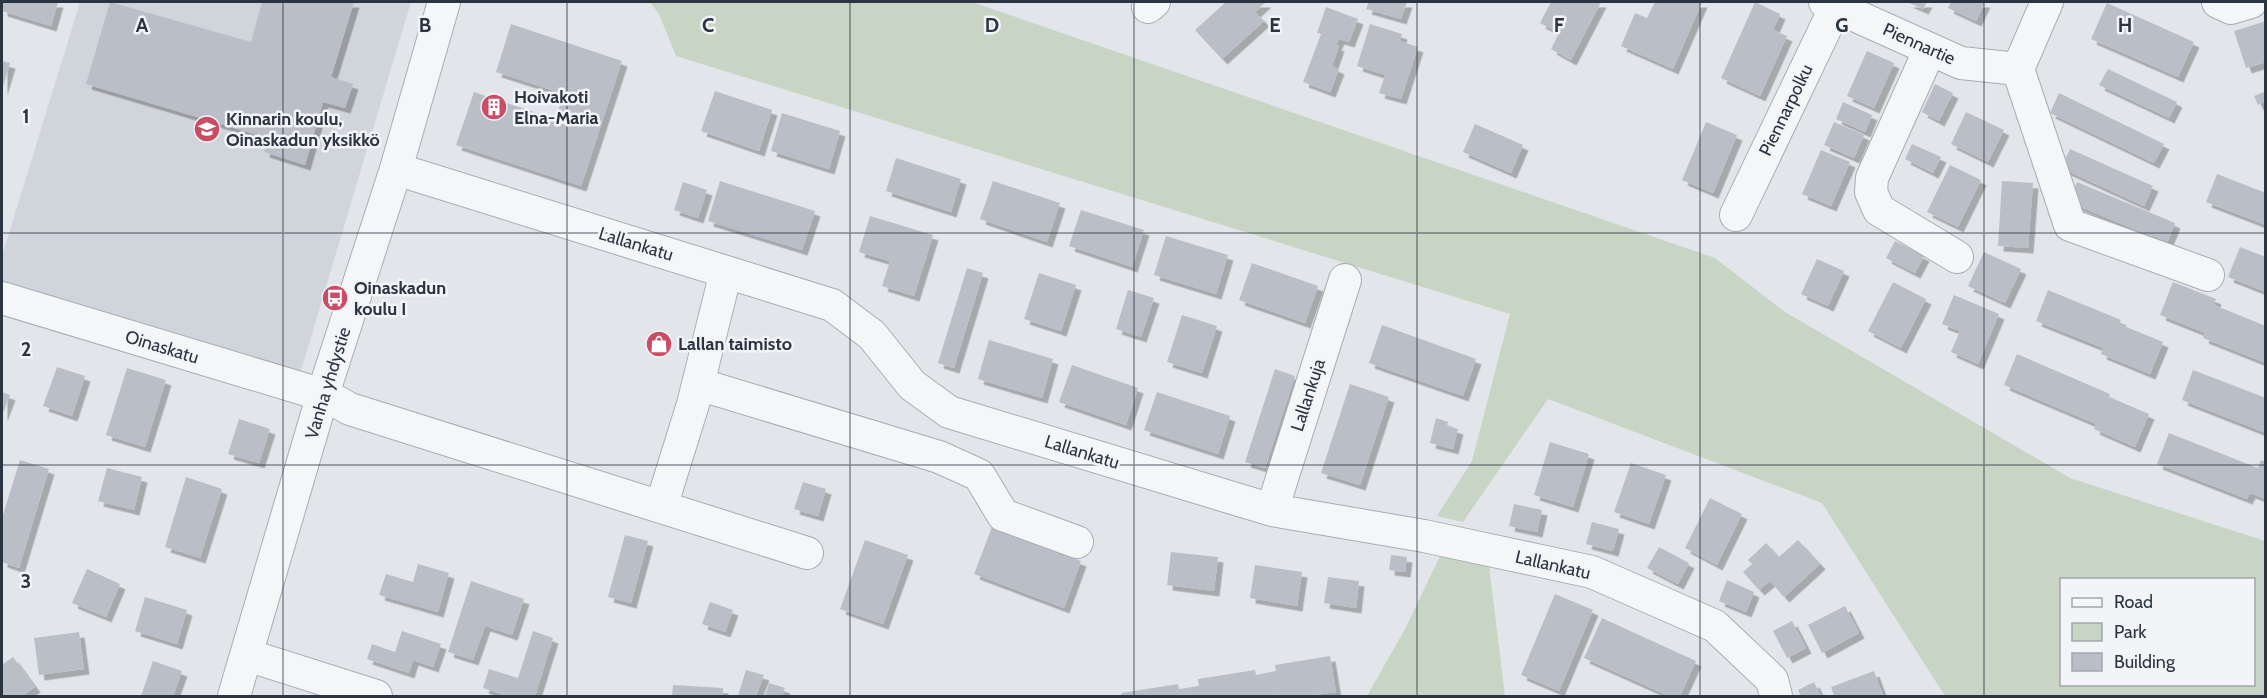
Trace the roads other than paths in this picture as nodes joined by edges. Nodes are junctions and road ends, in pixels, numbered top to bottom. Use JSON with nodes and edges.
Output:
{"nodes":[{"id":1,"x":444,"y":2,"type":"edge"},
{"id":2,"x":2047,"y":2,"type":"edge"},
{"id":3,"x":2218,"y":2,"type":"edge"},
{"id":4,"x":2251,"y":2,"type":"edge"},
{"id":5,"x":1833,"y":3,"type":"edge"},
{"id":6,"x":1930,"y":49,"type":"junction"},
{"id":7,"x":2018,"y":69,"type":"junction"},
{"id":8,"x":396,"y":168,"type":"junction"},
{"id":9,"x":1736,"y":215,"type":"dead end"},
{"id":10,"x":1957,"y":257,"type":"dead end"},
{"id":11,"x":726,"y":272,"type":"junction"},
{"id":12,"x":2208,"y":275,"type":"dead end"},
{"id":13,"x":1345,"y":280,"type":"dead end"},
{"id":14,"x":2,"y":298,"type":"edge"},
{"id":15,"x":698,"y":384,"type":"junction"},
{"id":16,"x":323,"y":394,"type":"junction"},
{"id":17,"x":661,"y":507,"type":"junction"},
{"id":18,"x":1272,"y":510,"type":"junction"},
{"id":19,"x":1077,"y":542,"type":"dead end"},
{"id":20,"x":807,"y":553,"type":"dead end"},
{"id":21,"x":247,"y":655,"type":"junction"},
{"id":22,"x":234,"y":696,"type":"edge"},
{"id":23,"x":376,"y":696,"type":"edge"},
{"id":24,"x":1776,"y":696,"type":"edge"}],
"edges":[{"from":1,"to":8,"type":"street","name":"Vanha yhdystie"},
{"from":2,"to":7,"type":"street"},
{"from":3,"to":4,"type":"street"},
{"from":5,"to":6,"type":"street","name":"Piennartie"},
{"from":5,"to":9,"type":"street","name":"Piennarpolku"},
{"from":6,"to":7,"type":"street","name":"Piennartie"},
{"from":6,"to":10,"type":"street"},
{"from":7,"to":12,"type":"street"},
{"from":8,"to":11,"type":"street","name":"Lallankatu"},
{"from":8,"to":16,"type":"street","name":"Vanha yhdystie"},
{"from":11,"to":15,"type":"street"},
{"from":11,"to":18,"type":"street","name":"Lallankatu"},
{"from":13,"to":18,"type":"street","name":"Lallankuja"},
{"from":14,"to":16,"type":"street","name":"Oinaskatu"},
{"from":15,"to":17,"type":"street"},
{"from":15,"to":19,"type":"street"},
{"from":16,"to":17,"type":"street","name":"Oinaskatu"},
{"from":16,"to":21,"type":"street","name":"Vanha yhdystie"},
{"from":17,"to":20,"type":"street","name":"Oinaskatu"},
{"from":18,"to":24,"type":"street","name":"Lallankatu"},
{"from":21,"to":22,"type":"street","name":"Vanha yhdystie"},
{"from":21,"to":23,"type":"street"}]}
